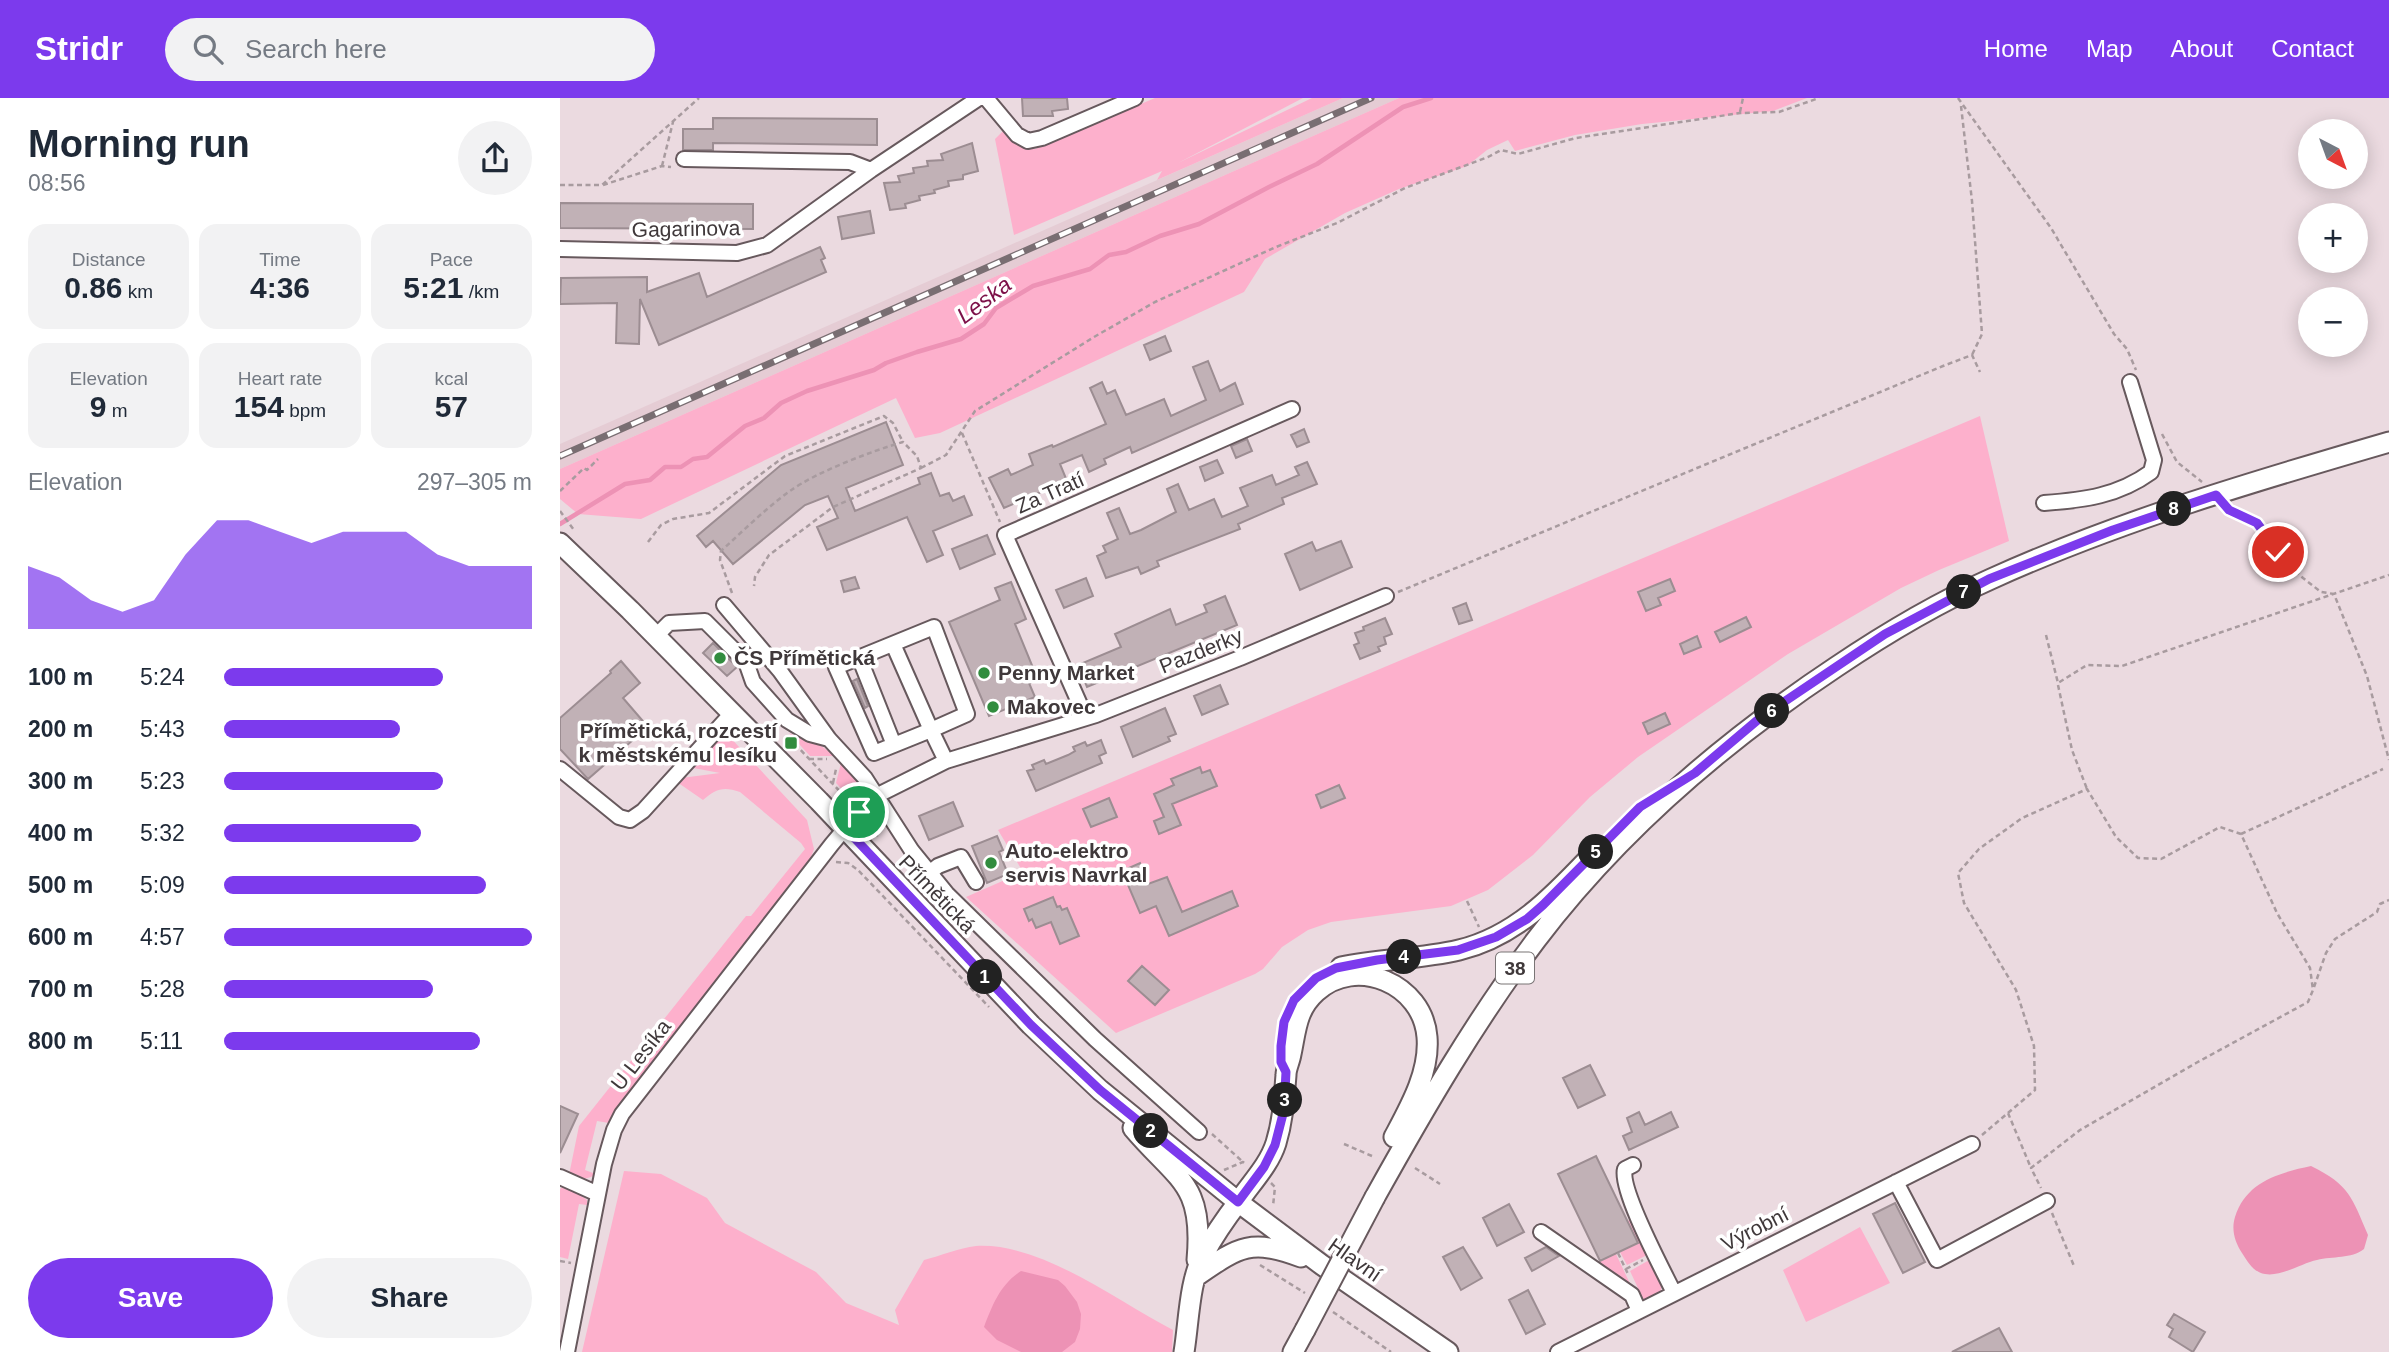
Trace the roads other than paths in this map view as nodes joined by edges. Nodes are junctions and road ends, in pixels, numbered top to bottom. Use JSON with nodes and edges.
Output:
{"nodes":[{"id":1,"x":979,"y":98,"type":"edge"},
{"id":2,"x":986,"y":98,"type":"edge"},
{"id":3,"x":1135,"y":98,"type":"edge"},
{"id":4,"x":678,"y":163,"type":"road end"},
{"id":5,"x":871,"y":170,"type":"junction"},
{"id":6,"x":560,"y":249,"type":"edge"},
{"id":7,"x":2134,"y":378,"type":"road end"},
{"id":8,"x":1292,"y":410,"type":"dead end"},
{"id":9,"x":2389,"y":442,"type":"edge"},
{"id":10,"x":2044,"y":503,"type":"dead end"},
{"id":11,"x":567,"y":536,"type":"edge"},
{"id":12,"x":1387,"y":596,"type":"road end"},
{"id":13,"x":729,"y":602,"type":"road end"},
{"id":14,"x":656,"y":636,"type":"junction"},
{"id":15,"x":893,"y":644,"type":"junction"},
{"id":16,"x":859,"y":657,"type":"junction"},
{"id":17,"x":732,"y":713,"type":"junction"},
{"id":18,"x":1085,"y":716,"type":"junction"},
{"id":19,"x":931,"y":730,"type":"junction"},
{"id":20,"x":829,"y":739,"type":"junction"},
{"id":21,"x":894,"y":745,"type":"junction"},
{"id":22,"x":946,"y":761,"type":"junction"},
{"id":23,"x":560,"y":769,"type":"edge"},
{"id":24,"x":1695,"y":773,"type":"junction"},
{"id":25,"x":876,"y":796,"type":"junction"},
{"id":26,"x":845,"y":828,"type":"junction"},
{"id":27,"x":929,"y":873,"type":"junction"},
{"id":28,"x":976,"y":882,"type":"dead end"},
{"id":29,"x":1286,"y":1072,"type":"junction"},
{"id":30,"x":1100,"y":1090,"type":"junction"},
{"id":31,"x":1194,"y":1128,"type":"road end"},
{"id":32,"x":1972,"y":1144,"type":"road end"},
{"id":33,"x":1633,"y":1165,"type":"dead end"},
{"id":34,"x":560,"y":1177,"type":"edge"},
{"id":35,"x":1896,"y":1182,"type":"junction"},
{"id":36,"x":598,"y":1194,"type":"junction"},
{"id":37,"x":1376,"y":1196,"type":"junction"},
{"id":38,"x":2047,"y":1201,"type":"road end"},
{"id":39,"x":1238,"y":1202,"type":"junction"},
{"id":40,"x":1541,"y":1232,"type":"dead end"},
{"id":41,"x":1322,"y":1265,"type":"junction"},
{"id":42,"x":1195,"y":1277,"type":"junction"},
{"id":43,"x":1674,"y":1293,"type":"junction"},
{"id":44,"x":1639,"y":1311,"type":"junction"},
{"id":45,"x":1303,"y":1338,"type":"edge"},
{"id":46,"x":567,"y":1352,"type":"edge"},
{"id":47,"x":1184,"y":1352,"type":"edge"},
{"id":48,"x":1293,"y":1352,"type":"edge"},
{"id":49,"x":1448,"y":1352,"type":"edge"},
{"id":50,"x":1558,"y":1352,"type":"edge"}],
"edges":[{"from":1,"to":5,"type":"street","name":"Gagarinova"},
{"from":2,"to":3,"type":"street"},
{"from":4,"to":5,"type":"street"},
{"from":5,"to":6,"type":"street","name":"Gagarinova"},
{"from":7,"to":10,"type":"street"},
{"from":8,"to":18,"type":"street","name":"Za Tratí"},
{"from":9,"to":24,"type":"main road","number":"38"},
{"from":11,"to":14,"type":"main road","name":"Přímětická"},
{"from":12,"to":18,"type":"street","name":"Pazderky"},
{"from":13,"to":20,"type":"street"},
{"from":14,"to":17,"type":"main road","name":"Přímětická"},
{"from":14,"to":20,"type":"street"},
{"from":15,"to":16,"type":"street"},
{"from":15,"to":19,"type":"street"},
{"from":15,"to":19,"type":"street"},
{"from":16,"to":21,"type":"street"},
{"from":16,"to":21,"type":"street"},
{"from":17,"to":23,"type":"street"},
{"from":17,"to":26,"type":"main road","name":"Přímětická"},
{"from":18,"to":22,"type":"street","name":"Pazderky"},
{"from":19,"to":21,"type":"street"},
{"from":19,"to":22,"type":"street"},
{"from":20,"to":25,"type":"street"},
{"from":22,"to":25,"type":"street","name":"Pazderky"},
{"from":24,"to":29,"type":"main road"},
{"from":24,"to":37,"type":"main road","number":"38"},
{"from":25,"to":26,"type":"street","name":"Pazderky"},
{"from":25,"to":27,"type":"street"},
{"from":26,"to":30,"type":"main road","name":"Přímětická"},
{"from":26,"to":36,"type":"street","name":"U Lesíka"},
{"from":27,"to":28,"type":"street"},
{"from":27,"to":31,"type":"street"},
{"from":29,"to":37,"type":"main road"},
{"from":29,"to":39,"type":"main road"},
{"from":30,"to":39,"type":"main road","name":"Přímětická"},
{"from":30,"to":42,"type":"main road"},
{"from":32,"to":35,"type":"street","name":"Výrobní"},
{"from":33,"to":43,"type":"street"},
{"from":34,"to":36,"type":"street"},
{"from":35,"to":38,"type":"street"},
{"from":35,"to":43,"type":"street","name":"Výrobní"},
{"from":36,"to":46,"type":"street","name":"U Lesíka"},
{"from":37,"to":45,"type":"main road","number":"38","bridge":true},
{"from":39,"to":41,"type":"main road","name":"Hlavní"},
{"from":39,"to":42,"type":"main road"},
{"from":40,"to":44,"type":"street"},
{"from":41,"to":42,"type":"main road"},
{"from":41,"to":49,"type":"main road","name":"Hlavní"},
{"from":42,"to":47,"type":"main road"},
{"from":43,"to":44,"type":"street","name":"Výrobní"},
{"from":44,"to":50,"type":"street","name":"Výrobní"},
{"from":45,"to":48,"type":"main road","number":"38"}]}
